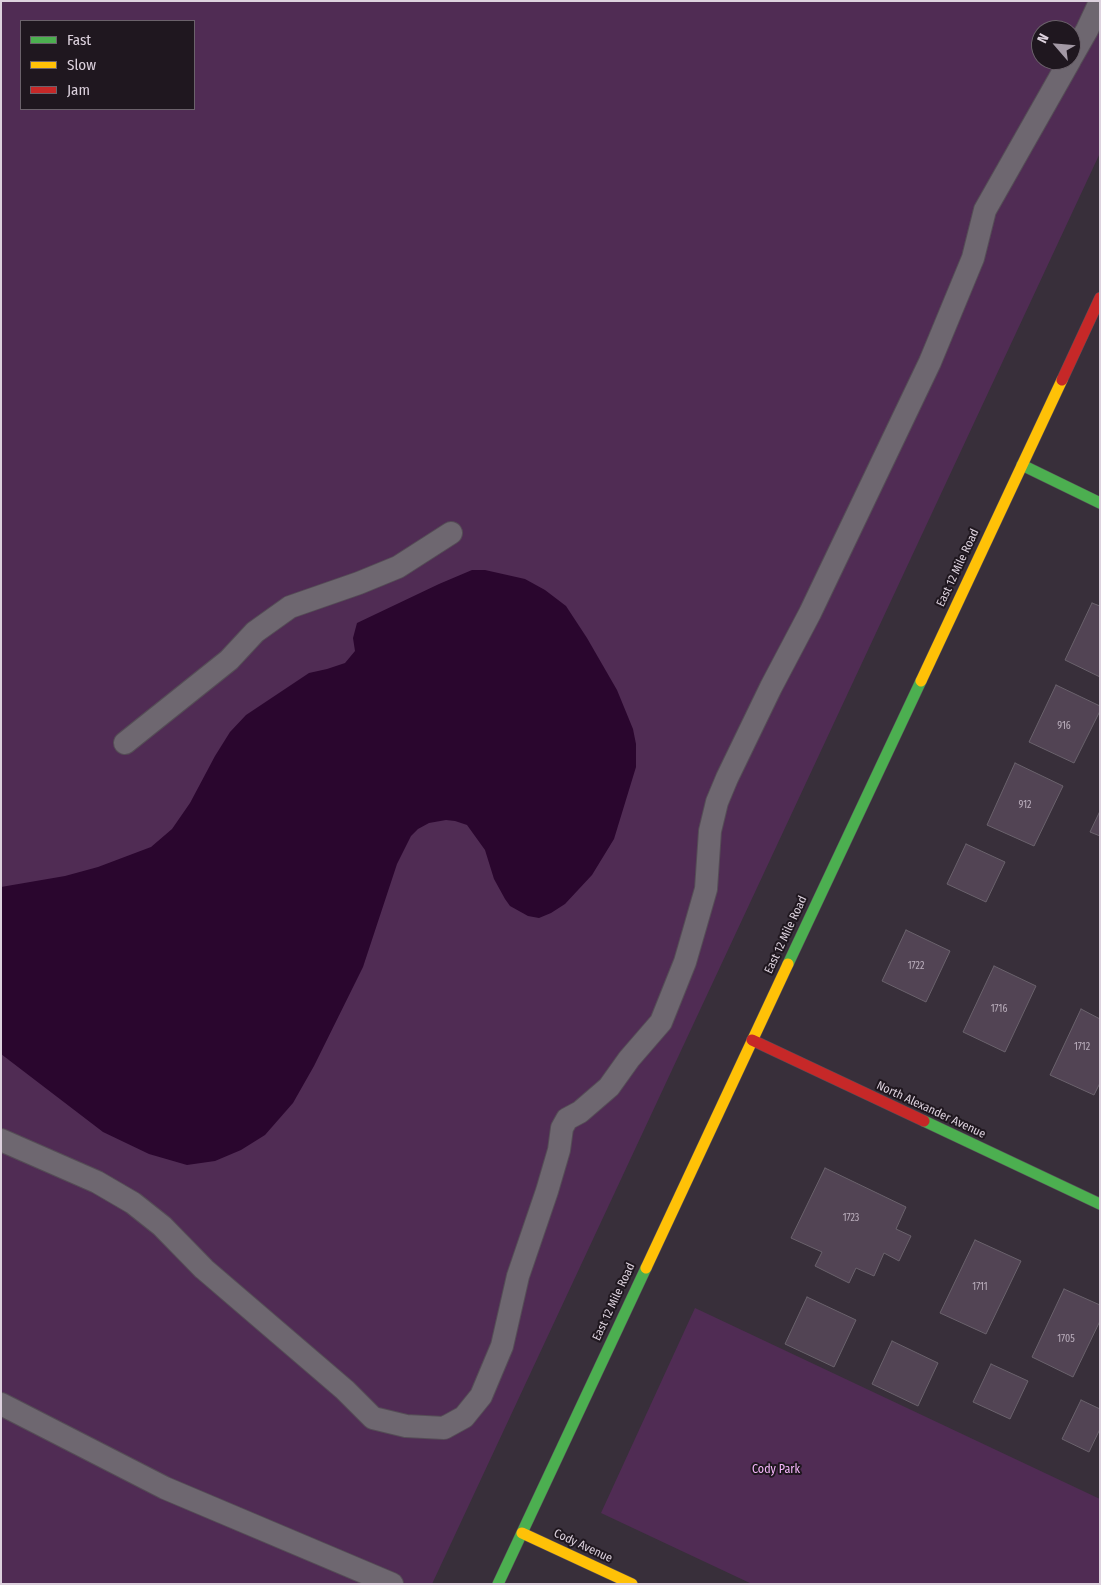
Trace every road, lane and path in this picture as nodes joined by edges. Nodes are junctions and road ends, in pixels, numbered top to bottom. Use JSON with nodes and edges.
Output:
{"nodes":[{"id":1,"x":1100,"y":2,"type":"edge"},
{"id":2,"x":1081,"y":40,"type":"edge"},
{"id":3,"x":1064,"y":70,"type":"edge"},
{"id":4,"x":1100,"y":298,"type":"edge"},
{"id":5,"x":1022,"y":465,"type":"junction"},
{"id":6,"x":1100,"y":503,"type":"edge"},
{"id":7,"x":450,"y":533,"type":"dead end"},
{"id":8,"x":126,"y":743,"type":"dead end"},
{"id":9,"x":752,"y":1040,"type":"junction"},
{"id":10,"x":1,"y":1140,"type":"edge"},
{"id":11,"x":1100,"y":1204,"type":"edge"},
{"id":12,"x":1,"y":1404,"type":"edge"},
{"id":13,"x":522,"y":1532,"type":"junction"},
{"id":14,"x":392,"y":1584,"type":"edge"},
{"id":15,"x":498,"y":1584,"type":"edge"},
{"id":16,"x":632,"y":1584,"type":"edge"}],
"edges":[{"from":1,"to":2,"type":"lane"},
{"from":3,"to":10,"type":"lane"},
{"from":4,"to":5,"type":"main road","name":"East 12 Mile Road"},
{"from":5,"to":6,"type":"main road"},
{"from":5,"to":9,"type":"main road","name":"East 12 Mile Road"},
{"from":7,"to":8,"type":"lane"},
{"from":9,"to":11,"type":"main road","name":"North Alexander Avenue"},
{"from":9,"to":13,"type":"main road","name":"East 12 Mile Road"},
{"from":12,"to":14,"type":"lane"},
{"from":13,"to":15,"type":"main road","name":"East 12 Mile Road"},
{"from":13,"to":16,"type":"main road","name":"Cody Avenue"}]}
